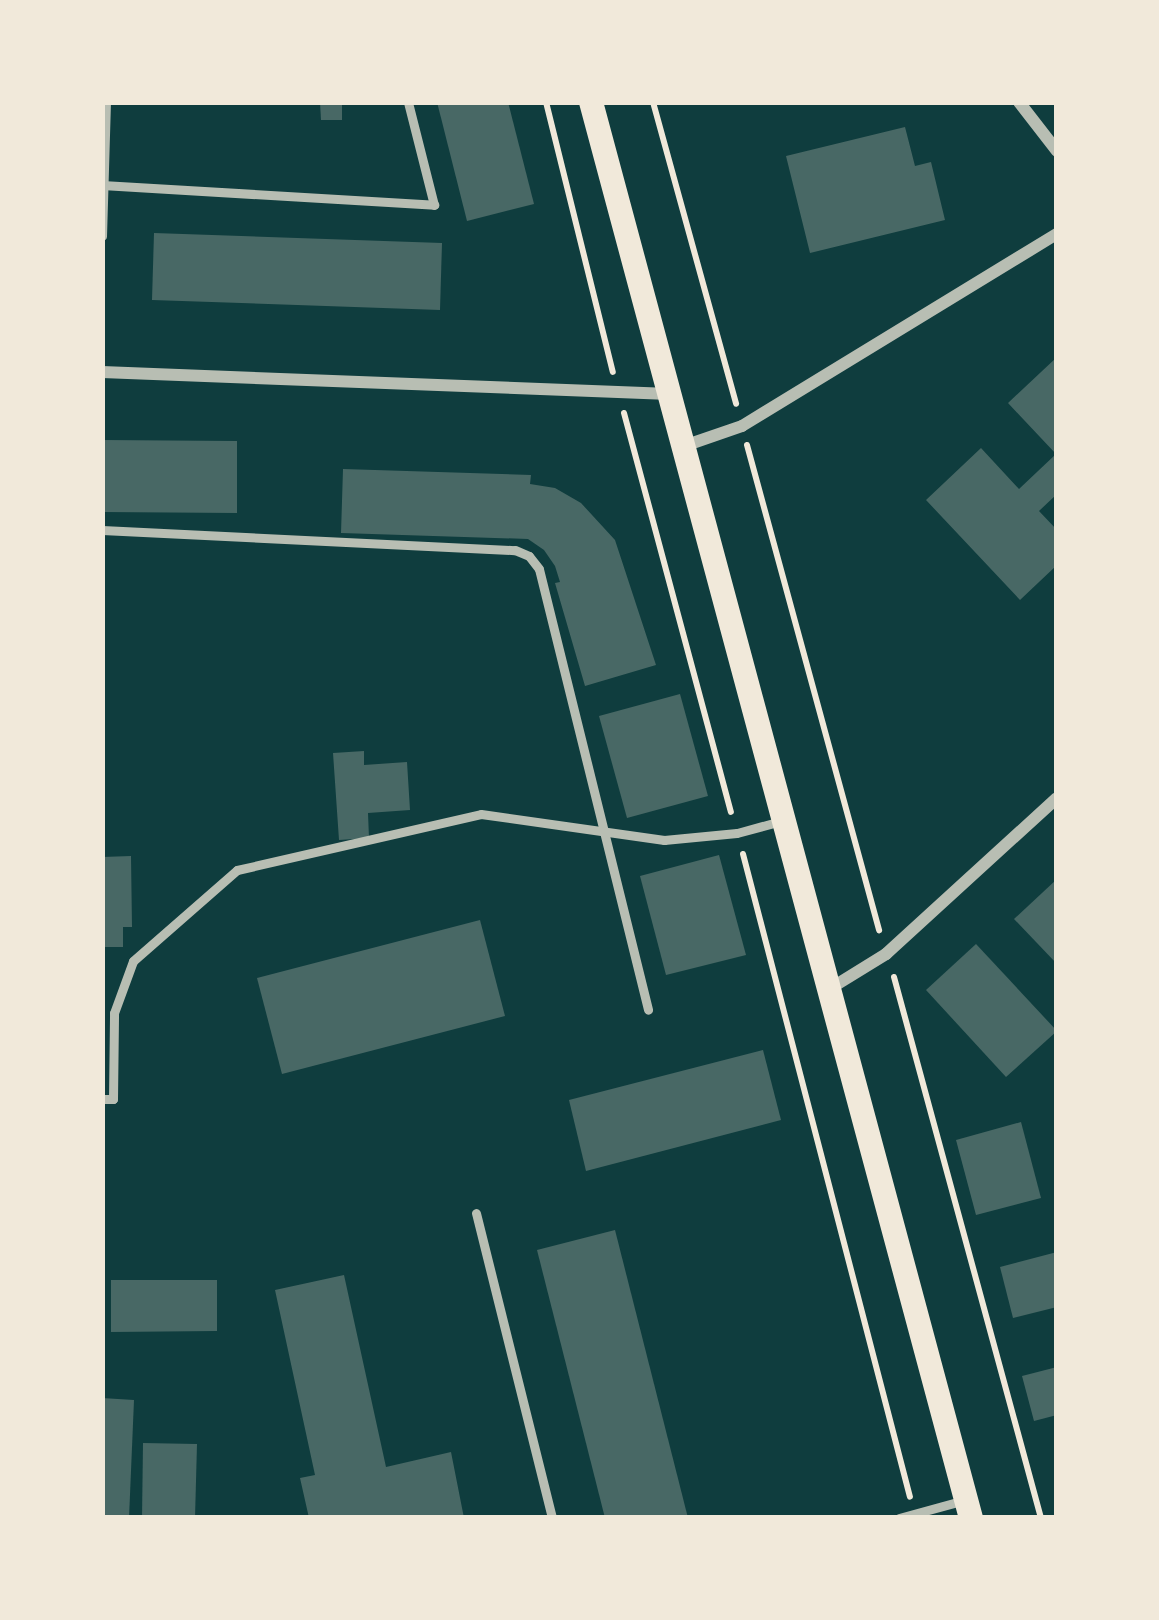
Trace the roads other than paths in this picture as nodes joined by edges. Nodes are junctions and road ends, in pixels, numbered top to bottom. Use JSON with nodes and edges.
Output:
{"nodes":[{"id":1,"x":106,"y":102,"type":"edge"},
{"id":2,"x":408,"y":102,"type":"edge"},
{"id":3,"x":591,"y":102,"type":"edge"},
{"id":4,"x":1019,"y":102,"type":"edge"},
{"id":5,"x":1057,"y":151,"type":"edge"},
{"id":6,"x":103,"y":184,"type":"edge"},
{"id":7,"x":1057,"y":234,"type":"edge"},
{"id":8,"x":102,"y":236,"type":"edge"},
{"id":9,"x":102,"y":372,"type":"edge"},
{"id":10,"x":671,"y":394,"type":"junction"},
{"id":11,"x":684,"y":446,"type":"junction"},
{"id":12,"x":102,"y":530,"type":"edge"},
{"id":13,"x":1057,"y":798,"type":"edge"},
{"id":14,"x":786,"y":820,"type":"junction"},
{"id":15,"x":603,"y":830,"type":"junction"},
{"id":16,"x":831,"y":988,"type":"junction"},
{"id":17,"x":648,"y":1010,"type":"dead end"},
{"id":18,"x":102,"y":1099,"type":"edge"},
{"id":19,"x":476,"y":1213,"type":"dead end"},
{"id":20,"x":969,"y":1509,"type":"edge"},
{"id":21,"x":552,"y":1518,"type":"edge"},
{"id":22,"x":899,"y":1518,"type":"edge"}],
"edges":[{"from":1,"to":6,"type":"lane"},
{"from":2,"to":6,"type":"lane"},
{"from":3,"to":10,"type":"main road"},
{"from":4,"to":5,"type":"street"},
{"from":6,"to":8,"type":"lane"},
{"from":7,"to":11,"type":"street"},
{"from":9,"to":10,"type":"street"},
{"from":10,"to":11,"type":"main road"},
{"from":11,"to":14,"type":"main road"},
{"from":12,"to":15,"type":"lane"},
{"from":13,"to":16,"type":"street"},
{"from":14,"to":15,"type":"lane"},
{"from":14,"to":16,"type":"main road"},
{"from":15,"to":17,"type":"lane"},
{"from":15,"to":18,"type":"lane"},
{"from":16,"to":20,"type":"main road"},
{"from":19,"to":21,"type":"lane"},
{"from":20,"to":22,"type":"lane"}]}
